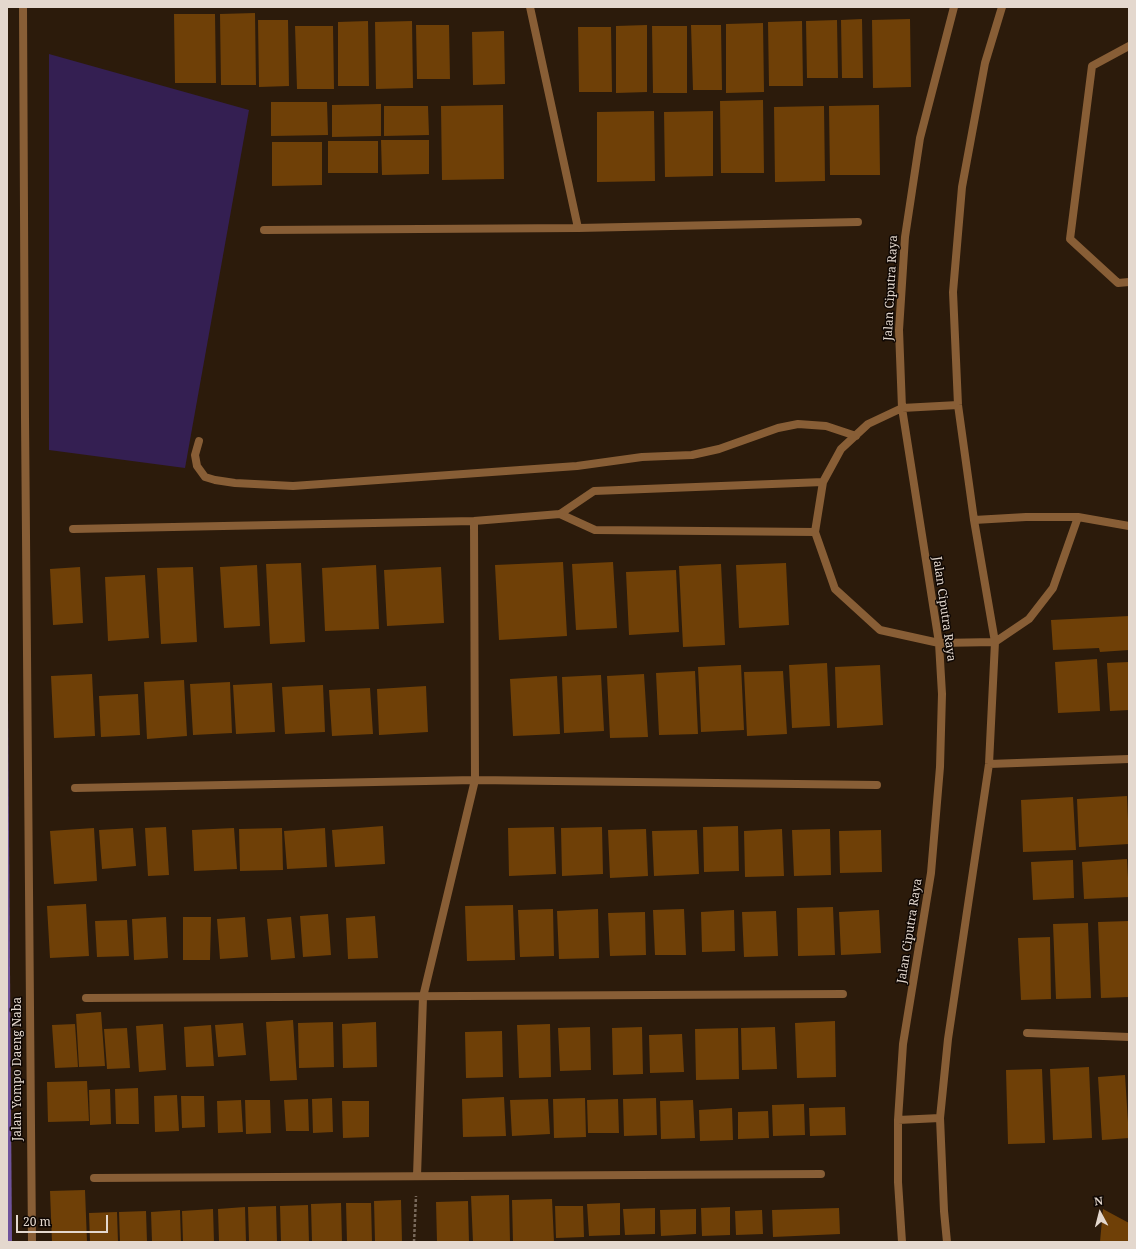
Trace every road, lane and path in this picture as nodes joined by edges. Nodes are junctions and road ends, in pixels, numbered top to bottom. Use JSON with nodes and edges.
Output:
{"nodes":[{"id":1,"x":23,"y":7,"type":"edge"},
{"id":2,"x":530,"y":7,"type":"edge"},
{"id":3,"x":954,"y":7,"type":"edge"},
{"id":4,"x":1002,"y":7,"type":"edge"},
{"id":5,"x":1129,"y":46,"type":"edge"},
{"id":6,"x":858,"y":222,"type":"dead end"},
{"id":7,"x":578,"y":228,"type":"junction"},
{"id":8,"x":264,"y":230,"type":"dead end"},
{"id":9,"x":1129,"y":282,"type":"edge"},
{"id":10,"x":958,"y":405,"type":"junction"},
{"id":11,"x":902,"y":408,"type":"junction"},
{"id":12,"x":856,"y":436,"type":"junction"},
{"id":13,"x":199,"y":441,"type":"dead end"},
{"id":14,"x":823,"y":482,"type":"junction"},
{"id":15,"x":560,"y":514,"type":"junction"},
{"id":16,"x":1078,"y":517,"type":"junction"},
{"id":17,"x":974,"y":520,"type":"junction"},
{"id":18,"x":474,"y":521,"type":"junction"},
{"id":19,"x":1129,"y":526,"type":"edge"},
{"id":20,"x":73,"y":529,"type":"dead end"},
{"id":21,"x":816,"y":532,"type":"junction"},
{"id":22,"x":995,"y":642,"type":"junction"},
{"id":23,"x":939,"y":643,"type":"junction"},
{"id":24,"x":1129,"y":759,"type":"edge"},
{"id":25,"x":988,"y":764,"type":"junction"},
{"id":26,"x":475,"y":780,"type":"junction"},
{"id":27,"x":877,"y":785,"type":"dead end"},
{"id":28,"x":75,"y":788,"type":"dead end"},
{"id":29,"x":843,"y":994,"type":"dead end"},
{"id":30,"x":423,"y":997,"type":"junction"},
{"id":31,"x":86,"y":998,"type":"dead end"},
{"id":32,"x":1027,"y":1033,"type":"dead end"},
{"id":33,"x":1129,"y":1037,"type":"edge"},
{"id":34,"x":940,"y":1118,"type":"junction"},
{"id":35,"x":898,"y":1120,"type":"junction"},
{"id":36,"x":822,"y":1174,"type":"dead end"},
{"id":37,"x":417,"y":1176,"type":"junction"},
{"id":38,"x":94,"y":1178,"type":"dead end"},
{"id":39,"x":32,"y":1242,"type":"edge"},
{"id":40,"x":414,"y":1242,"type":"edge"},
{"id":41,"x":902,"y":1242,"type":"edge"},
{"id":42,"x":947,"y":1242,"type":"edge"}],
"edges":[{"from":1,"to":39,"type":"street","name":"Jalan Yompo Daeng Naba"},
{"from":2,"to":7,"type":"street"},
{"from":3,"to":11,"type":"street","name":"Jalan Ciputra Raya"},
{"from":4,"to":10,"type":"street"},
{"from":5,"to":9,"type":"street"},
{"from":6,"to":7,"type":"street"},
{"from":7,"to":8,"type":"street"},
{"from":10,"to":11,"type":"street"},
{"from":10,"to":17,"type":"street"},
{"from":11,"to":12,"type":"street"},
{"from":11,"to":23,"type":"street","name":"Jalan Ciputra Raya"},
{"from":12,"to":13,"type":"street"},
{"from":12,"to":14,"type":"street"},
{"from":14,"to":15,"type":"street"},
{"from":14,"to":21,"type":"street"},
{"from":15,"to":18,"type":"street"},
{"from":15,"to":21,"type":"street"},
{"from":16,"to":17,"type":"street"},
{"from":16,"to":19,"type":"street"},
{"from":16,"to":22,"type":"street"},
{"from":17,"to":22,"type":"street"},
{"from":18,"to":20,"type":"street"},
{"from":18,"to":26,"type":"street"},
{"from":21,"to":23,"type":"street"},
{"from":22,"to":23,"type":"street"},
{"from":22,"to":25,"type":"street"},
{"from":23,"to":35,"type":"street","name":"Jalan Ciputra Raya"},
{"from":24,"to":25,"type":"street"},
{"from":25,"to":34,"type":"street"},
{"from":26,"to":27,"type":"street"},
{"from":26,"to":28,"type":"street"},
{"from":26,"to":30,"type":"street"},
{"from":29,"to":30,"type":"street"},
{"from":30,"to":31,"type":"street"},
{"from":30,"to":37,"type":"street"},
{"from":32,"to":33,"type":"street"},
{"from":34,"to":35,"type":"street"},
{"from":34,"to":42,"type":"street"},
{"from":35,"to":41,"type":"street","name":"Jalan Ciputra Raya"},
{"from":36,"to":37,"type":"street"},
{"from":37,"to":38,"type":"street"},
{"from":37,"to":40,"type":"path"}]}
